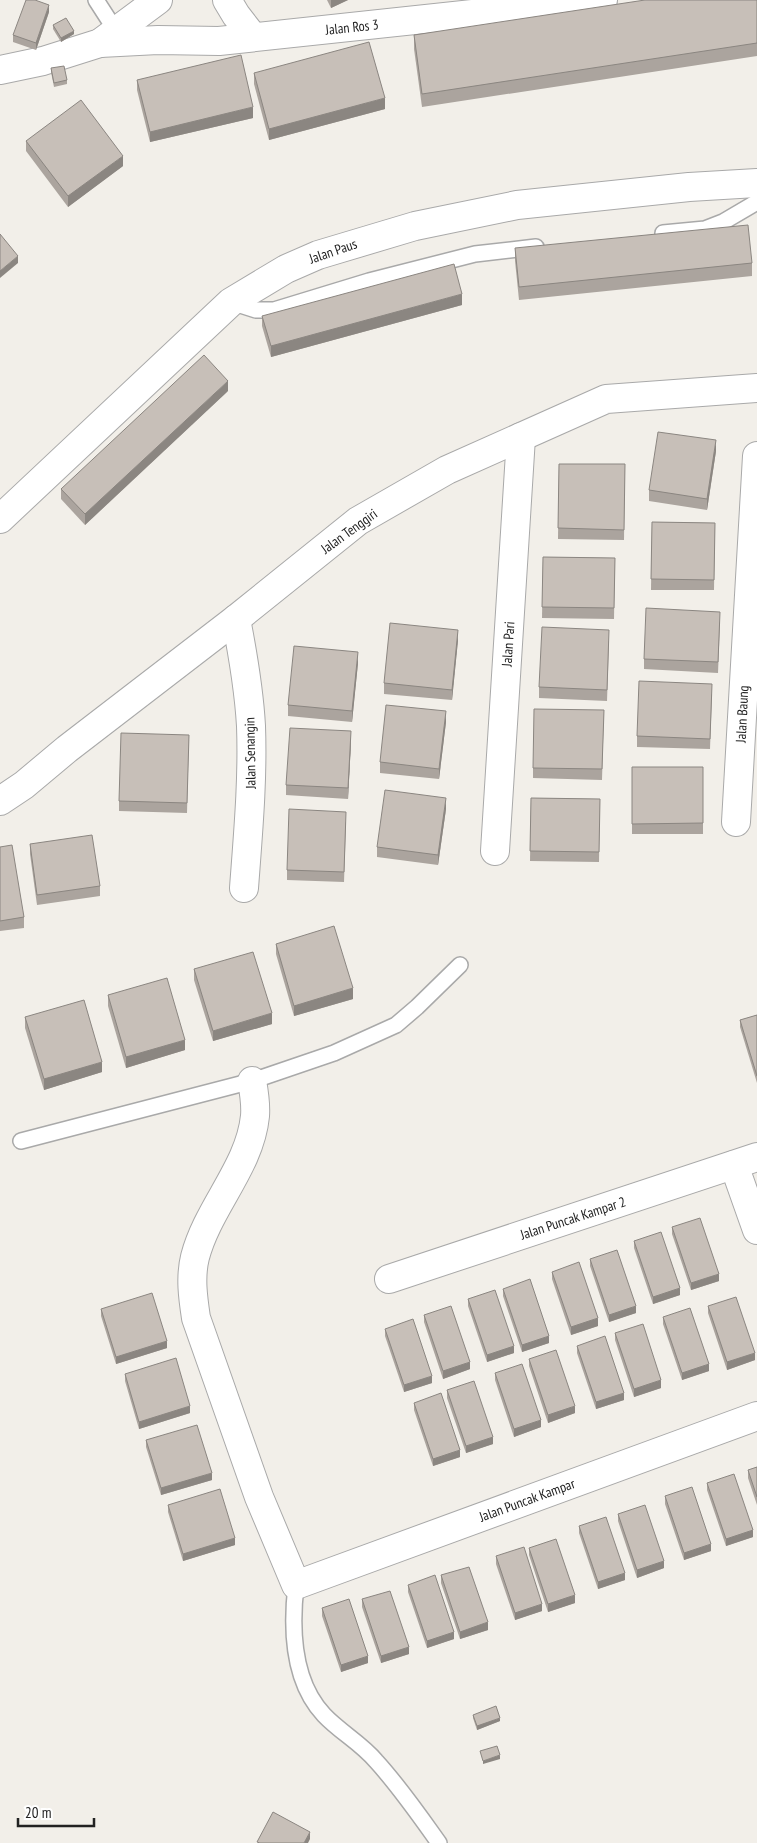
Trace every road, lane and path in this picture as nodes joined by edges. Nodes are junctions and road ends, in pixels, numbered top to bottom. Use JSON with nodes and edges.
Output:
{"nodes":[{"id":1,"x":96,"y":0,"type":"edge"},
{"id":2,"x":158,"y":0,"type":"edge"},
{"id":3,"x":227,"y":0,"type":"edge"},
{"id":4,"x":603,"y":0,"type":"edge"},
{"id":5,"x":108,"y":37,"type":"junction"},
{"id":6,"x":253,"y":37,"type":"junction"},
{"id":7,"x":0,"y":70,"type":"edge"},
{"id":8,"x":757,"y":183,"type":"edge"},
{"id":9,"x":757,"y":202,"type":"edge"},
{"id":10,"x":647,"y":235,"type":"edge"},
{"id":11,"x":552,"y":246,"type":"edge"},
{"id":12,"x":231,"y":302,"type":"junction"},
{"id":13,"x":757,"y":388,"type":"edge"},
{"id":14,"x":521,"y":437,"type":"junction"},
{"id":15,"x":757,"y":456,"type":"edge"},
{"id":16,"x":0,"y":518,"type":"edge"},
{"id":17,"x":236,"y":620,"type":"junction"},
{"id":18,"x":0,"y":801,"type":"edge"},
{"id":19,"x":736,"y":822,"type":"dead end"},
{"id":20,"x":495,"y":850,"type":"dead end"},
{"id":21,"x":244,"y":888,"type":"dead end"},
{"id":22,"x":460,"y":966,"type":"dead end"},
{"id":23,"x":252,"y":1081,"type":"junction"},
{"id":24,"x":21,"y":1141,"type":"dead end"},
{"id":25,"x":746,"y":1161,"type":"edge"},
{"id":26,"x":757,"y":1230,"type":"edge"},
{"id":27,"x":389,"y":1279,"type":"dead end"},
{"id":28,"x":757,"y":1416,"type":"edge"},
{"id":29,"x":296,"y":1584,"type":"junction"},
{"id":30,"x":439,"y":1843,"type":"edge"}],
"edges":[{"from":1,"to":5,"type":"lane"},
{"from":2,"to":5,"type":"street"},
{"from":3,"to":6,"type":"street"},
{"from":4,"to":6,"type":"street","name":"Jalan Ros 3"},
{"from":5,"to":6,"type":"street","name":"Jalan Ros 3"},
{"from":5,"to":7,"type":"street"},
{"from":8,"to":12,"type":"street","name":"Jalan Paus"},
{"from":9,"to":10,"type":"lane"},
{"from":11,"to":12,"type":"lane"},
{"from":12,"to":16,"type":"street","name":"Jalan Paus"},
{"from":13,"to":14,"type":"street","name":"Jalan Tenggiri"},
{"from":14,"to":17,"type":"street","name":"Jalan Tenggiri"},
{"from":14,"to":20,"type":"street","name":"Jalan Pari"},
{"from":15,"to":19,"type":"street","name":"Jalan Baung"},
{"from":17,"to":18,"type":"street","name":"Jalan Tenggiri"},
{"from":17,"to":21,"type":"street","name":"Jalan Senangin"},
{"from":22,"to":23,"type":"lane"},
{"from":23,"to":24,"type":"lane"},
{"from":23,"to":29,"type":"street"},
{"from":25,"to":26,"type":"street"},
{"from":25,"to":27,"type":"street","name":"Jalan Puncak Kampar 2"},
{"from":28,"to":29,"type":"street","name":"Jalan Puncak Kampar"},
{"from":29,"to":30,"type":"lane"}]}
